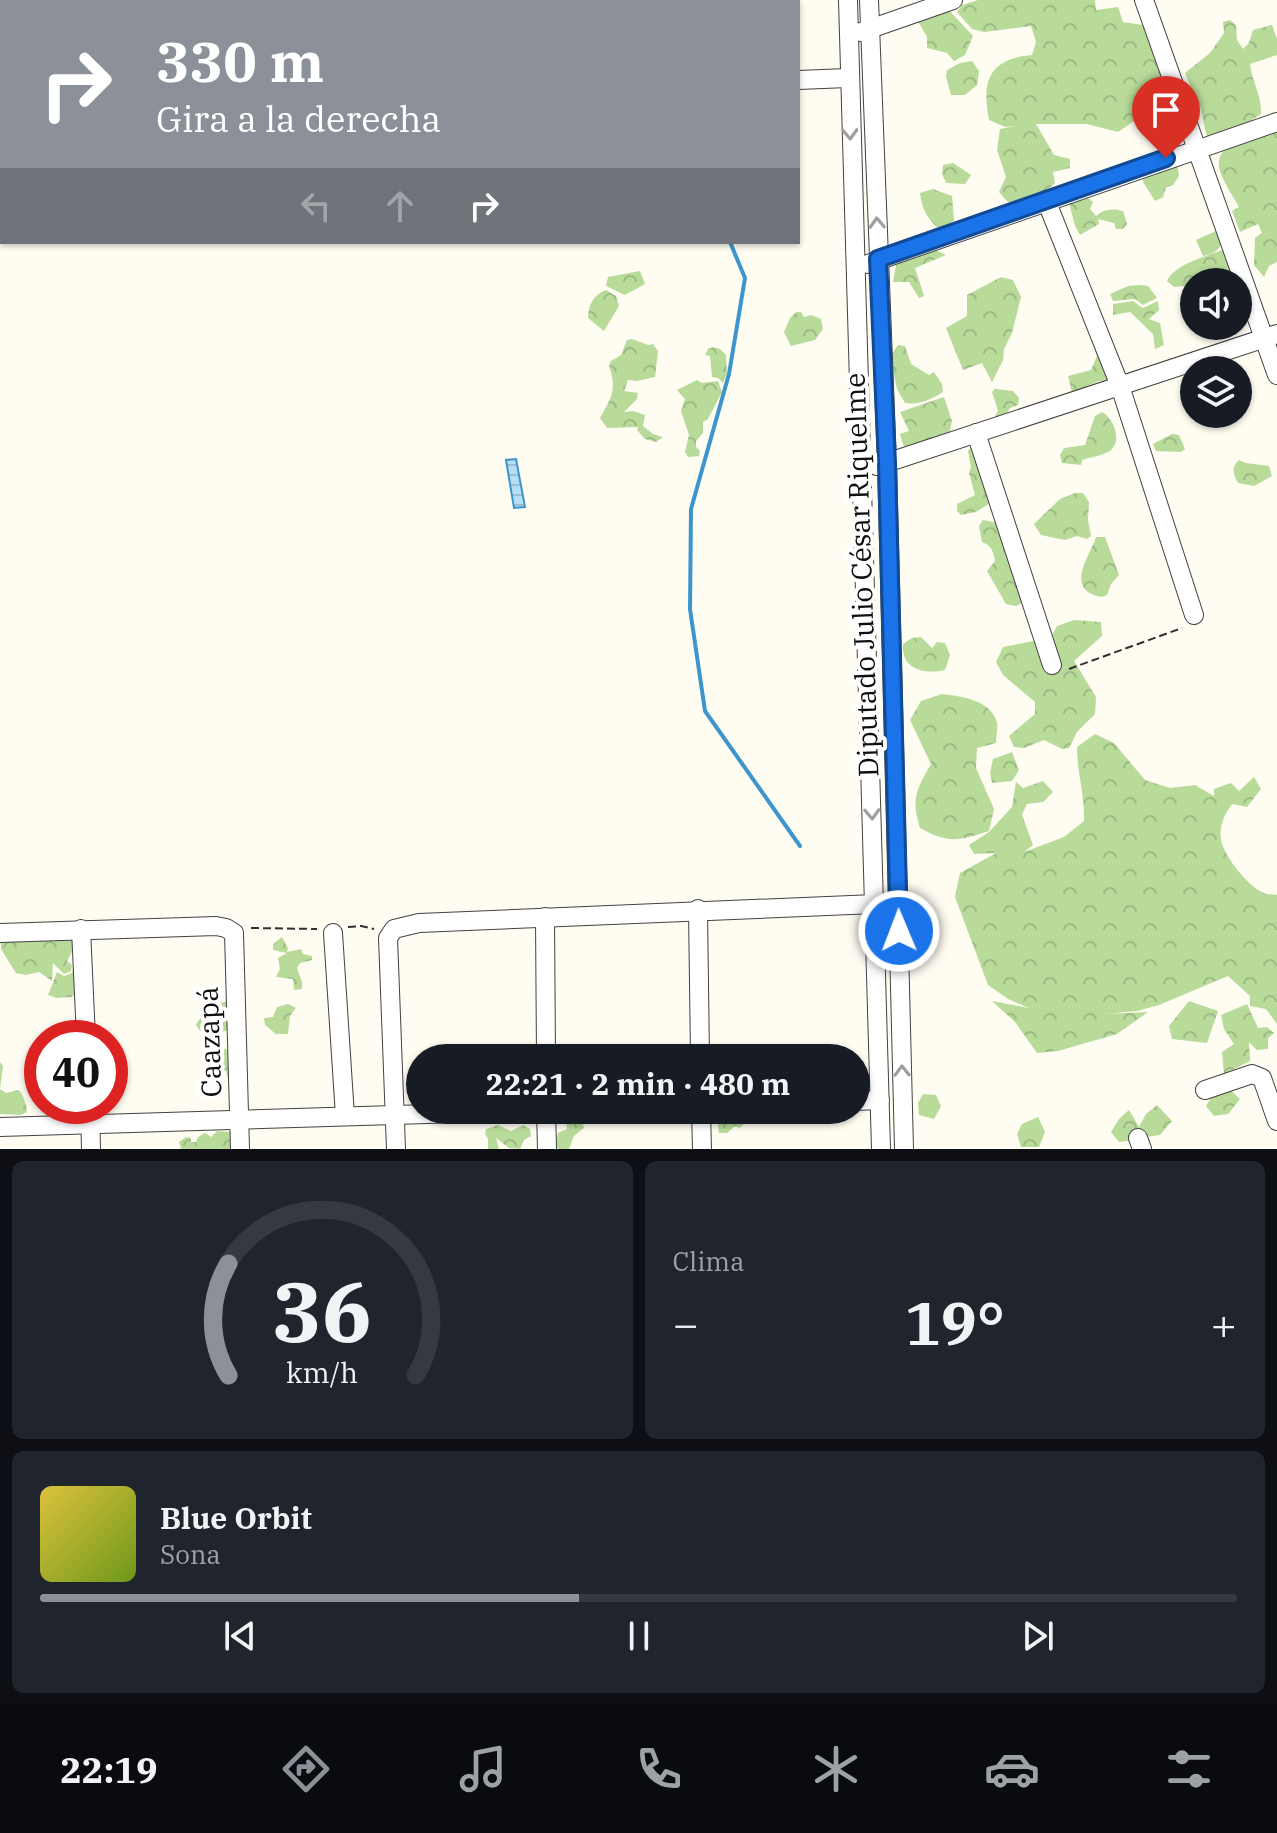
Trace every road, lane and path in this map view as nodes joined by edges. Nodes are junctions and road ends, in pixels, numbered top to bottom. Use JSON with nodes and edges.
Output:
{"nodes":[{"id":1,"x":848,"y":0,"type":"edge"},
{"id":2,"x":869,"y":0,"type":"edge"},
{"id":3,"x":953,"y":0,"type":"edge"},
{"id":4,"x":1144,"y":0,"type":"edge"},
{"id":5,"x":870,"y":30,"type":"junction"},
{"id":6,"x":849,"y":36,"type":"junction"},
{"id":7,"x":848,"y":78,"type":"junction"},
{"id":8,"x":800,"y":80,"type":"edge"},
{"id":9,"x":1277,"y":122,"type":"edge"},
{"id":10,"x":1196,"y":148,"type":"junction"},
{"id":11,"x":1046,"y":200,"type":"junction"},
{"id":12,"x":878,"y":259,"type":"junction"},
{"id":13,"x":854,"y":269,"type":"junction"},
{"id":14,"x":1271,"y":336,"type":"edge"},
{"id":15,"x":1277,"y":375,"type":"edge"},
{"id":16,"x":1120,"y":386,"type":"junction"},
{"id":17,"x":976,"y":433,"type":"junction"},
{"id":18,"x":887,"y":463,"type":"junction"},
{"id":19,"x":861,"y":472,"type":"junction"},
{"id":20,"x":1194,"y":615,"type":"joint"},
{"id":21,"x":1052,"y":665,"type":"joint"},
{"id":22,"x":875,"y":904,"type":"junction"},
{"id":23,"x":698,"y":909,"type":"junction"},
{"id":24,"x":545,"y":917,"type":"junction"},
{"id":25,"x":81,"y":929,"type":"junction"},
{"id":26,"x":0,"y":933,"type":"edge"},
{"id":27,"x":234,"y":933,"type":"junction"},
{"id":28,"x":333,"y":933,"type":"junction"},
{"id":29,"x":388,"y":938,"type":"junction"},
{"id":30,"x":85,"y":1020,"type":"edge"},
{"id":31,"x":546,"y":1044,"type":"edge"},
{"id":32,"x":700,"y":1044,"type":"edge"},
{"id":33,"x":1205,"y":1090,"type":"dead end"},
{"id":34,"x":870,"y":1100,"type":"edge"},
{"id":35,"x":880,"y":1100,"type":"junction"},
{"id":36,"x":395,"y":1115,"type":"junction"},
{"id":37,"x":406,"y":1115,"type":"edge"},
{"id":38,"x":128,"y":1116,"type":"edge"},
{"id":39,"x":345,"y":1116,"type":"junction"},
{"id":40,"x":239,"y":1120,"type":"junction"},
{"id":41,"x":1277,"y":1121,"type":"edge"},
{"id":42,"x":24,"y":1124,"type":"edge"},
{"id":43,"x":90,"y":1124,"type":"edge"},
{"id":44,"x":546,"y":1124,"type":"edge"},
{"id":45,"x":701,"y":1124,"type":"edge"},
{"id":46,"x":0,"y":1127,"type":"edge"},
{"id":47,"x":91,"y":1149,"type":"edge"},
{"id":48,"x":240,"y":1149,"type":"edge"},
{"id":49,"x":396,"y":1149,"type":"edge"},
{"id":50,"x":547,"y":1149,"type":"edge"},
{"id":51,"x":702,"y":1149,"type":"edge"},
{"id":52,"x":881,"y":1149,"type":"edge"},
{"id":53,"x":904,"y":1149,"type":"edge"}],
"edges":[{"from":1,"to":6,"type":"street","name":"Diputado Julio César Riquelme"},
{"from":2,"to":5,"type":"street","name":"Diputado Julio César Riquelme"},
{"from":3,"to":5,"type":"street"},
{"from":4,"to":10,"type":"street"},
{"from":5,"to":6,"type":"street"},
{"from":12,"to":5,"type":"street","name":"Diputado Julio César Riquelme","one_way":true},
{"from":6,"to":7,"type":"street","name":"Diputado Julio César Riquelme"},
{"from":7,"to":8,"type":"street"},
{"from":7,"to":13,"type":"street","name":"Diputado Julio César Riquelme","one_way":true},
{"from":9,"to":10,"type":"street"},
{"from":10,"to":11,"type":"street"},
{"from":10,"to":14,"type":"street"},
{"from":11,"to":12,"type":"street"},
{"from":11,"to":16,"type":"street"},
{"from":12,"to":13,"type":"street"},
{"from":12,"to":18,"type":"street","name":"Diputado Julio César Riquelme"},
{"from":13,"to":19,"type":"street","name":"Diputado Julio César Riquelme"},
{"from":14,"to":15,"type":"street"},
{"from":14,"to":16,"type":"street"},
{"from":16,"to":17,"type":"street"},
{"from":16,"to":20,"type":"street"},
{"from":17,"to":18,"type":"street"},
{"from":17,"to":21,"type":"street"},
{"from":18,"to":19,"type":"street"},
{"from":53,"to":18,"type":"street","name":"Diputado Julio César Riquelme","one_way":true},
{"from":19,"to":22,"type":"street","name":"Diputado Julio César Riquelme","one_way":true},
{"from":20,"to":21,"type":"path"},
{"from":22,"to":23,"type":"street"},
{"from":22,"to":35,"type":"street","name":"Diputado Julio César Riquelme"},
{"from":23,"to":24,"type":"street"},
{"from":23,"to":32,"type":"street"},
{"from":24,"to":29,"type":"street"},
{"from":24,"to":31,"type":"street"},
{"from":25,"to":26,"type":"street"},
{"from":25,"to":27,"type":"street"},
{"from":25,"to":30,"type":"street"},
{"from":27,"to":28,"type":"path"},
{"from":27,"to":40,"type":"street","name":"Caazapá"},
{"from":28,"to":29,"type":"path"},
{"from":28,"to":39,"type":"street"},
{"from":29,"to":36,"type":"street"},
{"from":33,"to":41,"type":"street"},
{"from":34,"to":35,"type":"street"},
{"from":35,"to":52,"type":"street","name":"Diputado Julio César Riquelme"},
{"from":36,"to":37,"type":"street"},
{"from":36,"to":39,"type":"street"},
{"from":36,"to":49,"type":"street"},
{"from":38,"to":40,"type":"street"},
{"from":39,"to":40,"type":"street"},
{"from":40,"to":48,"type":"street","name":"Caazapá"},
{"from":42,"to":46,"type":"street"},
{"from":43,"to":47,"type":"street"},
{"from":44,"to":50,"type":"street"},
{"from":45,"to":51,"type":"street"}]}
